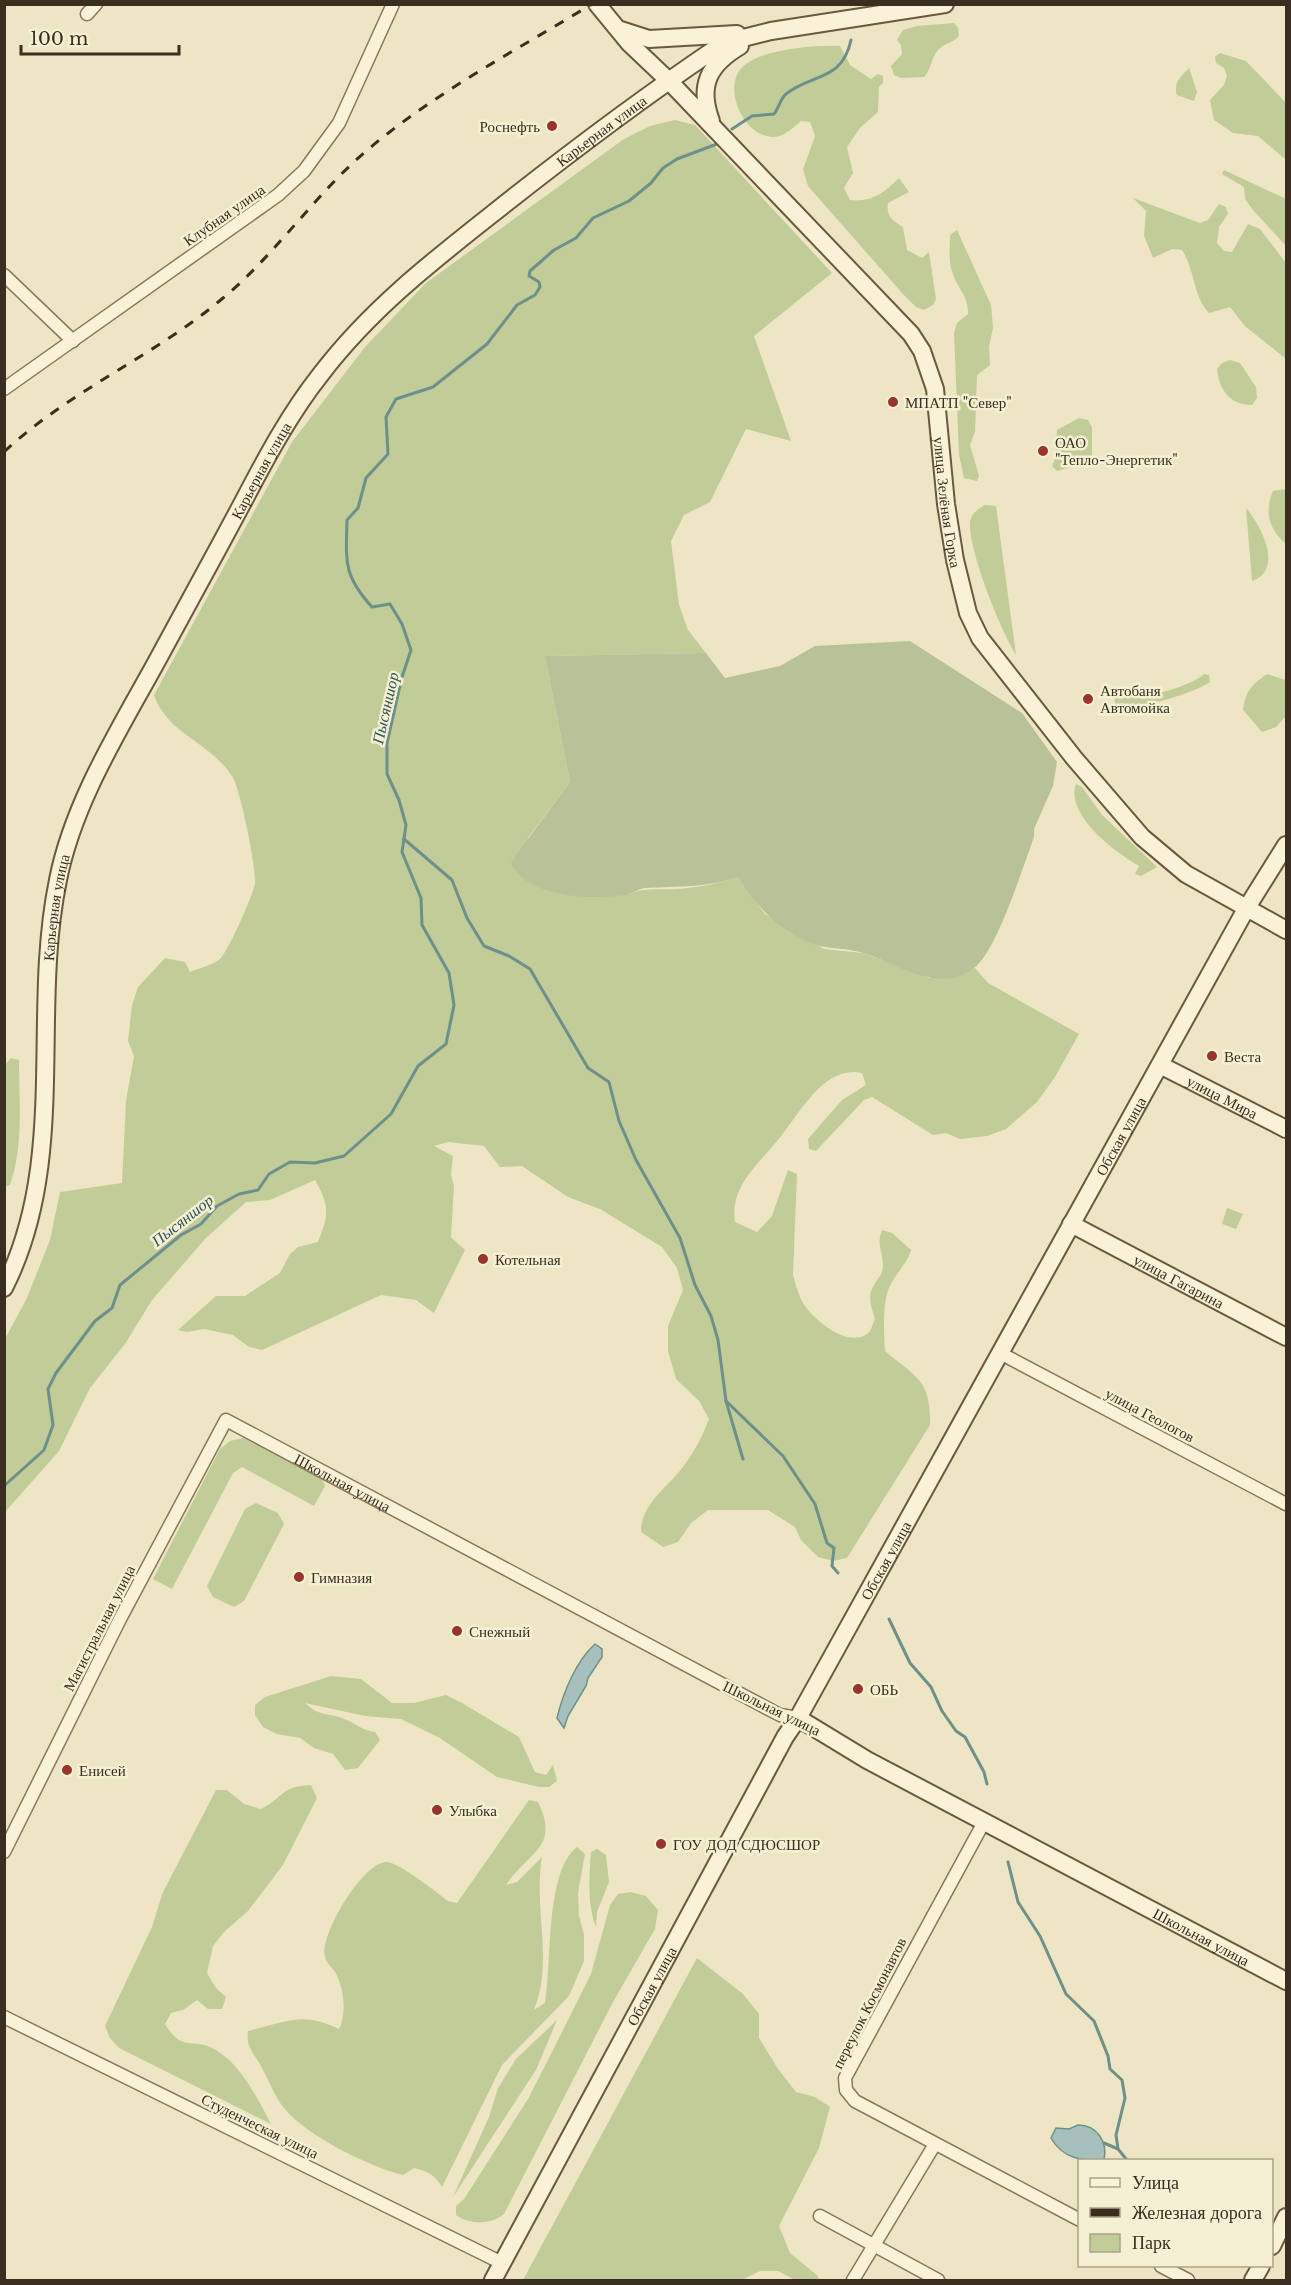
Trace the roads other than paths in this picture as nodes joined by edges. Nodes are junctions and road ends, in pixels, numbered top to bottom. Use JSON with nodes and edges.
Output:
{"nodes":[{"id":1,"x":96,"y":4,"type":"edge"},
{"id":2,"x":393,"y":4,"type":"edge"},
{"id":3,"x":597,"y":4,"type":"edge"},
{"id":4,"x":945,"y":4,"type":"edge"},
{"id":5,"x":87,"y":15,"type":"dead end"},
{"id":6,"x":612,"y":25,"type":"junction"},
{"id":7,"x":771,"y":31,"type":"junction"},
{"id":8,"x":669,"y":81,"type":"junction"},
{"id":9,"x":713,"y":126,"type":"junction"},
{"id":10,"x":4,"y":275,"type":"edge"},
{"id":11,"x":73,"y":341,"type":"junction"},
{"id":12,"x":4,"y":389,"type":"edge"},
{"id":13,"x":1287,"y":845,"type":"edge"},
{"id":14,"x":1246,"y":909,"type":"junction"},
{"id":15,"x":1287,"y":930,"type":"edge"},
{"id":16,"x":1160,"y":1065,"type":"junction"},
{"id":17,"x":1287,"y":1129,"type":"edge"},
{"id":18,"x":1071,"y":1224,"type":"junction"},
{"id":19,"x":7,"y":1282,"type":"edge"},
{"id":20,"x":1287,"y":1337,"type":"edge"},
{"id":21,"x":1000,"y":1353,"type":"junction"},
{"id":22,"x":226,"y":1420,"type":"joint"},
{"id":23,"x":1287,"y":1504,"type":"edge"},
{"id":24,"x":798,"y":1718,"type":"junction"},
{"id":25,"x":984,"y":1822,"type":"junction"},
{"id":26,"x":4,"y":1852,"type":"edge"},
{"id":27,"x":1287,"y":1981,"type":"edge"},
{"id":28,"x":4,"y":2017,"type":"edge"},
{"id":29,"x":935,"y":2144,"type":"junction"},
{"id":30,"x":820,"y":2216,"type":"dead end"},
{"id":31,"x":1287,"y":2217,"type":"edge"},
{"id":32,"x":1078,"y":2219,"type":"edge"},
{"id":33,"x":1273,"y":2244,"type":"edge"},
{"id":34,"x":872,"y":2246,"type":"junction"},
{"id":35,"x":502,"y":2263,"type":"junction"},
{"id":36,"x":1165,"y":2267,"type":"edge"},
{"id":37,"x":493,"y":2280,"type":"edge"},
{"id":38,"x":853,"y":2280,"type":"edge"},
{"id":39,"x":938,"y":2280,"type":"edge"},
{"id":40,"x":1188,"y":2280,"type":"edge"}],
"edges":[{"from":1,"to":5,"type":"street"},
{"from":2,"to":11,"type":"street","name":"Клубная улица"},
{"from":3,"to":6,"type":"street","name":"улица Зелёная Горка"},
{"from":4,"to":7,"type":"street","name":"Карьерная улица"},
{"from":6,"to":7,"type":"street"},
{"from":6,"to":8,"type":"street","name":"улица Зелёная Горка"},
{"from":7,"to":8,"type":"street","name":"Карьерная улица"},
{"from":7,"to":9,"type":"street"},
{"from":8,"to":9,"type":"street","name":"улица Зелёная Горка"},
{"from":8,"to":19,"type":"street","name":"Карьерная улица"},
{"from":9,"to":14,"type":"street","name":"улица Зелёная Горка"},
{"from":10,"to":11,"type":"street"},
{"from":11,"to":12,"type":"street","name":"Клубная улица"},
{"from":13,"to":14,"type":"street","name":"Обская улица"},
{"from":14,"to":15,"type":"street","name":"улица Зелёная Горка"},
{"from":14,"to":16,"type":"street","name":"Обская улица"},
{"from":16,"to":17,"type":"street","name":"улица Мира"},
{"from":16,"to":18,"type":"street","name":"Обская улица"},
{"from":18,"to":20,"type":"street","name":"улица Гагарина"},
{"from":18,"to":21,"type":"street","name":"Обская улица"},
{"from":21,"to":23,"type":"street","name":"улица Геологов"},
{"from":21,"to":24,"type":"street","name":"Обская улица"},
{"from":22,"to":24,"type":"street","name":"Школьная улица"},
{"from":22,"to":26,"type":"street","name":"Магистральная улица"},
{"from":24,"to":25,"type":"street","name":"Школьная улица"},
{"from":24,"to":35,"type":"street","name":"Обская улица"},
{"from":25,"to":27,"type":"street","name":"Школьная улица"},
{"from":25,"to":29,"type":"street","name":"переулок Космонавтов"},
{"from":28,"to":35,"type":"street","name":"Студенческая улица"},
{"from":29,"to":32,"type":"street","name":"переулок Космонавтов"},
{"from":29,"to":34,"type":"street"},
{"from":30,"to":34,"type":"street"},
{"from":31,"to":33,"type":"street"},
{"from":34,"to":38,"type":"street"},
{"from":34,"to":39,"type":"street"},
{"from":35,"to":37,"type":"street","name":"Обская улица"},
{"from":36,"to":40,"type":"street"}]}
